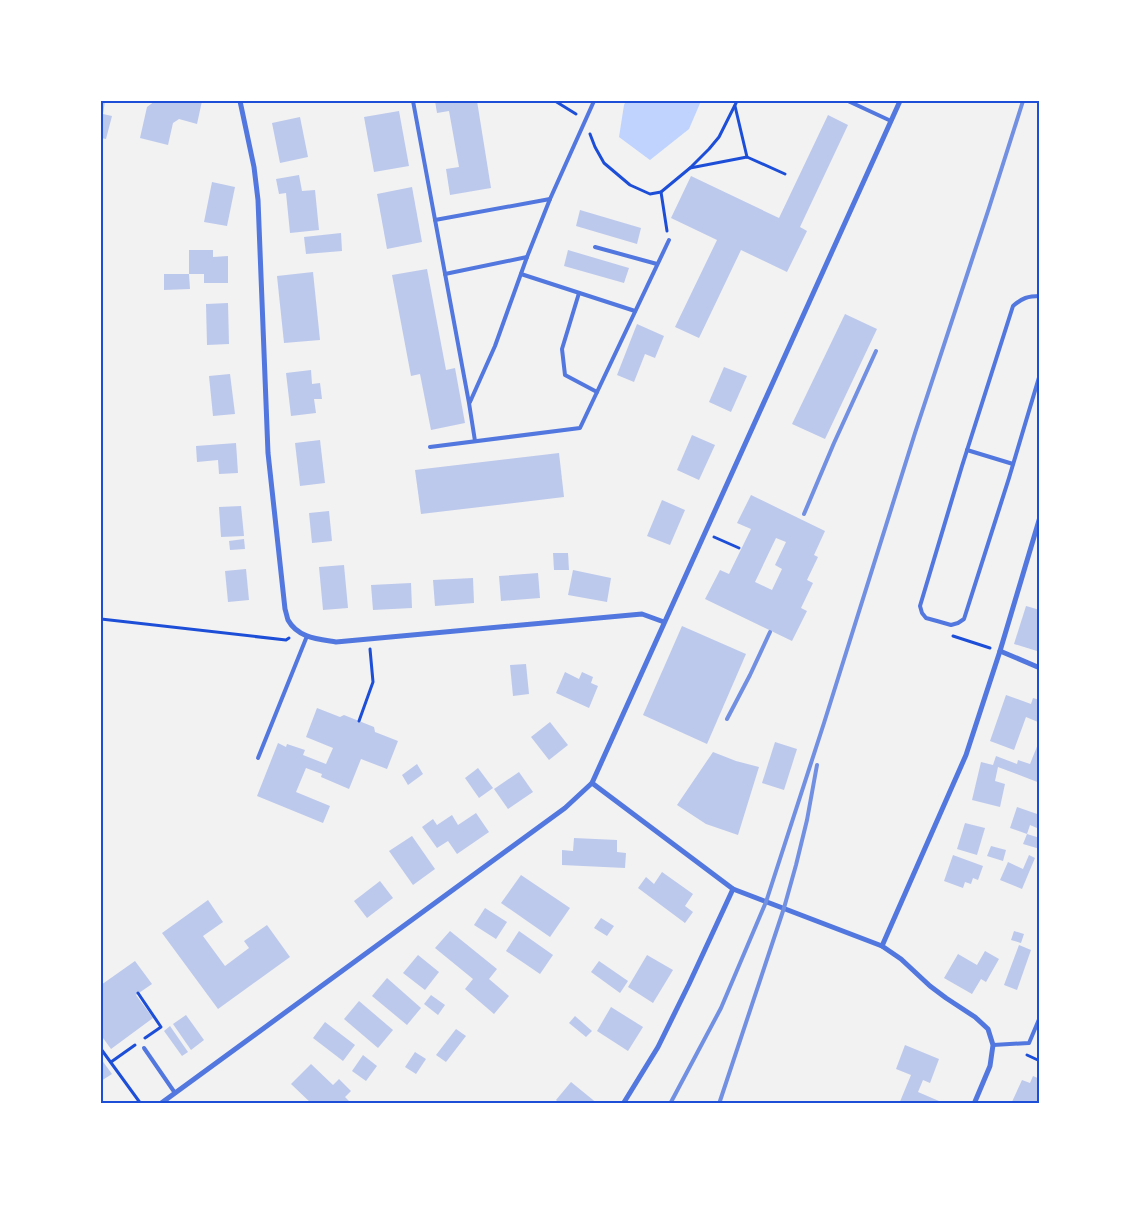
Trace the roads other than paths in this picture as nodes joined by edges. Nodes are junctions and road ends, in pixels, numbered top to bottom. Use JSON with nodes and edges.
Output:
{"nodes":[{"id":1,"x":240,"y":101,"type":"edge"},
{"id":2,"x":413,"y":101,"type":"edge"},
{"id":3,"x":594,"y":101,"type":"edge"},
{"id":4,"x":848,"y":101,"type":"edge"},
{"id":5,"x":900,"y":101,"type":"edge"},
{"id":6,"x":891,"y":122,"type":"junction"},
{"id":7,"x":550,"y":199,"type":"junction"},
{"id":8,"x":435,"y":220,"type":"junction"},
{"id":9,"x":669,"y":240,"type":"road end"},
{"id":10,"x":595,"y":246,"type":"dead end"},
{"id":11,"x":527,"y":256,"type":"junction"},
{"id":12,"x":657,"y":264,"type":"junction"},
{"id":13,"x":445,"y":274,"type":"junction"},
{"id":14,"x":521,"y":274,"type":"junction"},
{"id":15,"x":579,"y":293,"type":"junction"},
{"id":16,"x":1040,"y":296,"type":"edge"},
{"id":17,"x":635,"y":311,"type":"junction"},
{"id":18,"x":1040,"y":374,"type":"edge"},
{"id":19,"x":597,"y":392,"type":"junction"},
{"id":20,"x":469,"y":403,"type":"junction"},
{"id":21,"x":475,"y":441,"type":"junction"},
{"id":22,"x":430,"y":446,"type":"dead end"},
{"id":23,"x":967,"y":450,"type":"junction"},
{"id":24,"x":1013,"y":464,"type":"junction"},
{"id":25,"x":1040,"y":517,"type":"edge"},
{"id":26,"x":664,"y":622,"type":"junction"},
{"id":27,"x":307,"y":636,"type":"junction"},
{"id":28,"x":1000,"y":651,"type":"junction"},
{"id":29,"x":1040,"y":668,"type":"edge"},
{"id":30,"x":258,"y":758,"type":"dead end"},
{"id":31,"x":592,"y":784,"type":"junction"},
{"id":32,"x":733,"y":889,"type":"junction"},
{"id":33,"x":882,"y":946,"type":"junction"},
{"id":34,"x":1040,"y":1017,"type":"edge"},
{"id":35,"x":993,"y":1045,"type":"junction"},
{"id":36,"x":144,"y":1048,"type":"dead end"},
{"id":37,"x":175,"y":1093,"type":"junction"},
{"id":38,"x":160,"y":1104,"type":"edge"},
{"id":39,"x":623,"y":1104,"type":"edge"},
{"id":40,"x":974,"y":1104,"type":"edge"}],
"edges":[{"from":1,"to":27,"type":"street"},
{"from":2,"to":8,"type":"lane"},
{"from":3,"to":7,"type":"lane"},
{"from":4,"to":6,"type":"lane"},
{"from":5,"to":6,"type":"street"},
{"from":6,"to":26,"type":"street"},
{"from":7,"to":8,"type":"lane"},
{"from":7,"to":11,"type":"lane"},
{"from":8,"to":13,"type":"lane"},
{"from":9,"to":12,"type":"lane"},
{"from":10,"to":12,"type":"lane"},
{"from":11,"to":13,"type":"lane"},
{"from":11,"to":14,"type":"lane"},
{"from":12,"to":17,"type":"lane"},
{"from":13,"to":20,"type":"lane"},
{"from":14,"to":15,"type":"lane"},
{"from":14,"to":20,"type":"lane"},
{"from":15,"to":17,"type":"lane"},
{"from":15,"to":19,"type":"lane"},
{"from":16,"to":23,"type":"lane"},
{"from":17,"to":19,"type":"lane"},
{"from":18,"to":24,"type":"lane"},
{"from":19,"to":21,"type":"lane"},
{"from":20,"to":21,"type":"lane"},
{"from":21,"to":22,"type":"lane"},
{"from":23,"to":24,"type":"lane"},
{"from":23,"to":24,"type":"lane"},
{"from":25,"to":28,"type":"street"},
{"from":26,"to":27,"type":"street"},
{"from":26,"to":31,"type":"street"},
{"from":27,"to":30,"type":"lane"},
{"from":28,"to":29,"type":"street"},
{"from":28,"to":33,"type":"street"},
{"from":31,"to":32,"type":"street"},
{"from":31,"to":37,"type":"street"},
{"from":32,"to":33,"type":"street"},
{"from":32,"to":39,"type":"street"},
{"from":33,"to":35,"type":"street"},
{"from":34,"to":35,"type":"lane"},
{"from":35,"to":40,"type":"street"},
{"from":36,"to":37,"type":"lane"},
{"from":37,"to":38,"type":"street"}]}
